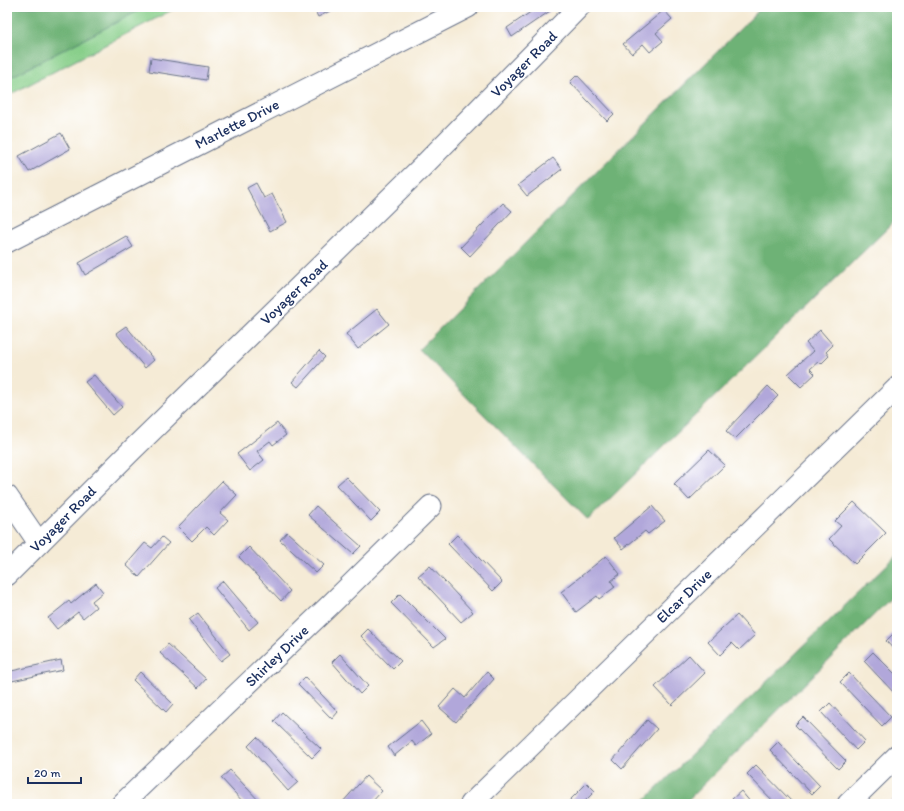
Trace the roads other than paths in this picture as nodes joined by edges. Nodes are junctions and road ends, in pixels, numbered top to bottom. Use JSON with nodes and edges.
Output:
{"nodes":[{"id":1,"x":468,"y":7,"type":"edge"},
{"id":2,"x":579,"y":7,"type":"edge"},
{"id":3,"x":7,"y":242,"type":"edge"},
{"id":4,"x":897,"y":388,"type":"edge"},
{"id":5,"x":7,"y":496,"type":"edge"},
{"id":6,"x":431,"y":506,"type":"dead end"},
{"id":7,"x":38,"y":543,"type":"junction"},
{"id":8,"x":7,"y":575,"type":"edge"},
{"id":9,"x":897,"y":756,"type":"edge"},
{"id":10,"x":122,"y":804,"type":"edge"},
{"id":11,"x":470,"y":804,"type":"edge"},
{"id":12,"x":848,"y":804,"type":"edge"}],
"edges":[{"from":1,"to":3,"type":"street","name":"Marlette Drive"},
{"from":2,"to":7,"type":"street","name":"Voyager Road"},
{"from":4,"to":11,"type":"street","name":"Elcar Drive"},
{"from":5,"to":7,"type":"street"},
{"from":6,"to":10,"type":"street","name":"Shirley Drive"},
{"from":7,"to":8,"type":"street","name":"Voyager Road"},
{"from":9,"to":12,"type":"street"}]}
